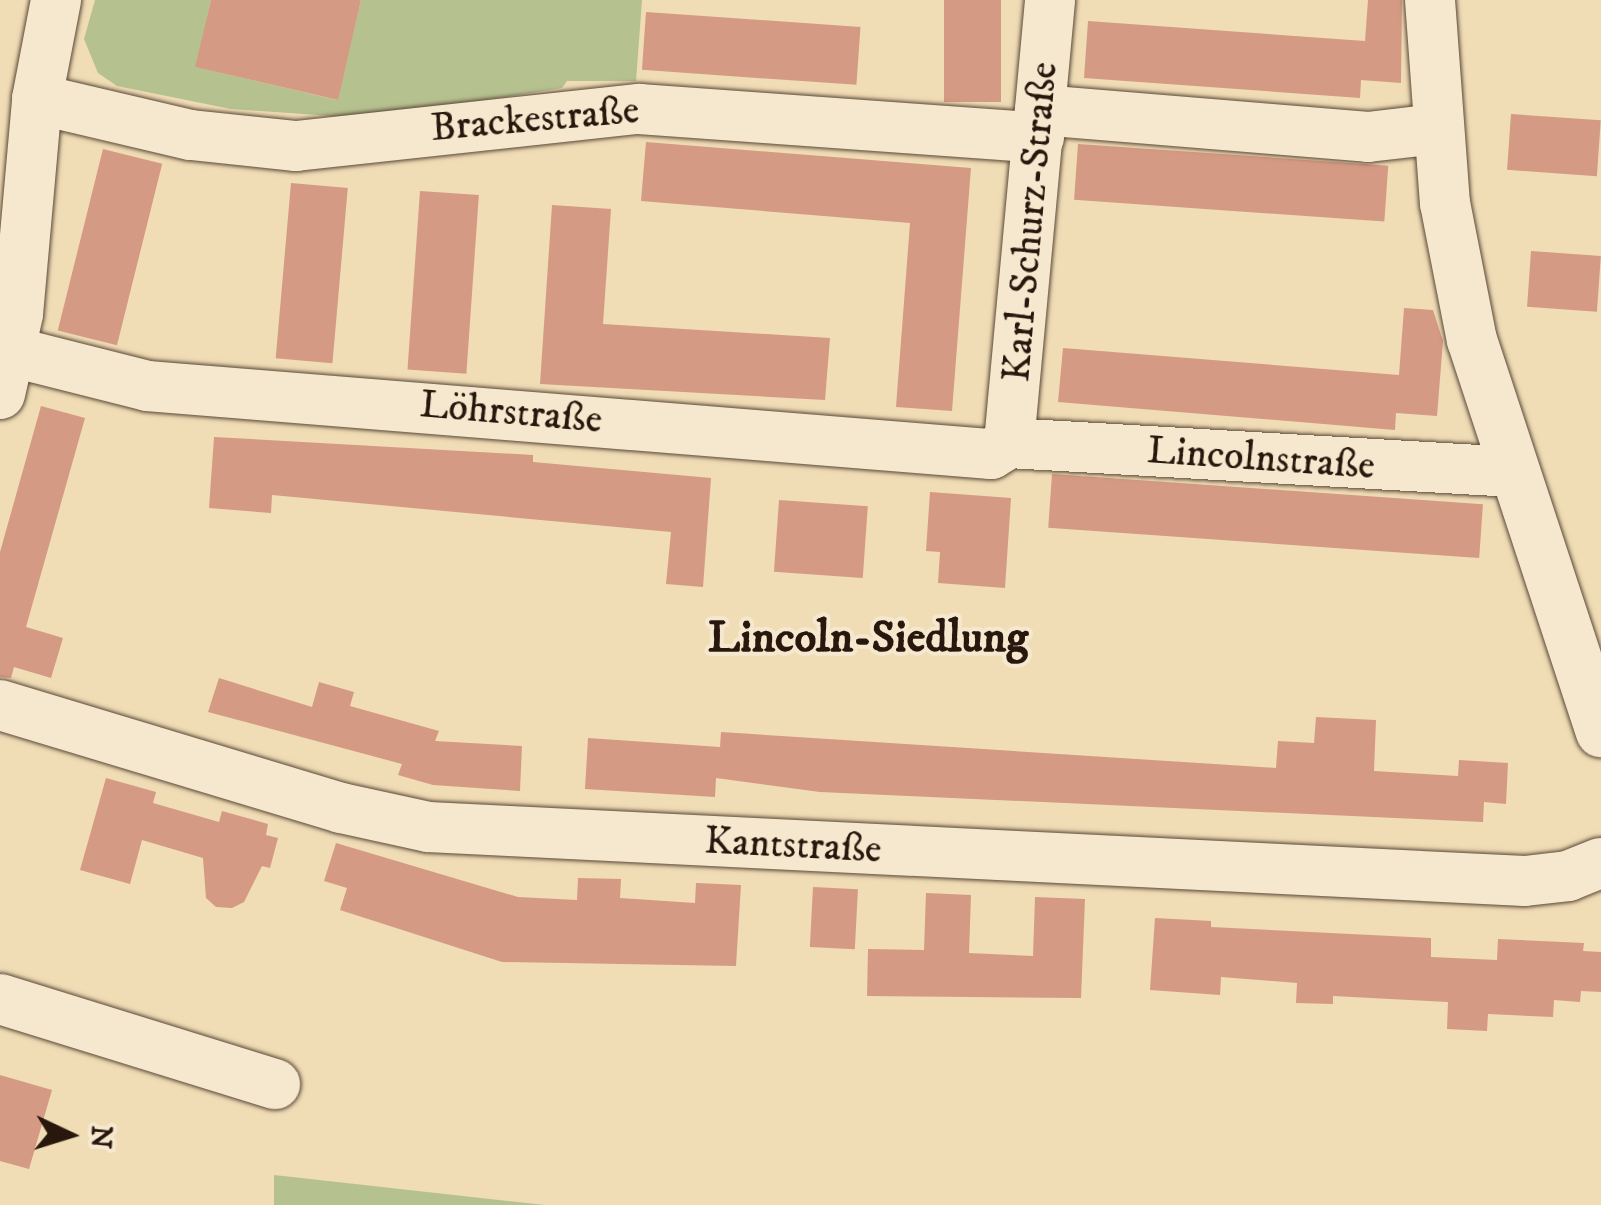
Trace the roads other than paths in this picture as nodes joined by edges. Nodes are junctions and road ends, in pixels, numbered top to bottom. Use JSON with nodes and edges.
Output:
{"nodes":[{"id":1,"x":56,"y":0,"type":"edge"},
{"id":2,"x":1050,"y":0,"type":"edge"},
{"id":3,"x":1430,"y":0,"type":"edge"},
{"id":4,"x":37,"y":100,"type":"junction"},
{"id":5,"x":1039,"y":124,"type":"junction"},
{"id":6,"x":1436,"y":129,"type":"junction"},
{"id":7,"x":7,"y":373,"type":"edge"},
{"id":8,"x":1008,"y":443,"type":"junction"},
{"id":9,"x":1514,"y":472,"type":"junction"},
{"id":10,"x":0,"y":705,"type":"edge"},
{"id":11,"x":1601,"y":732,"type":"edge"},
{"id":12,"x":1601,"y":863,"type":"edge"},
{"id":13,"x":0,"y":999,"type":"edge"},
{"id":14,"x":274,"y":1084,"type":"dead end"}],
"edges":[{"from":1,"to":4,"type":"street"},
{"from":2,"to":5,"type":"street","name":"Karl-Schurz-Straße"},
{"from":3,"to":6,"type":"street"},
{"from":4,"to":5,"type":"street","name":"Brackestraße"},
{"from":4,"to":7,"type":"street"},
{"from":5,"to":6,"type":"street"},
{"from":5,"to":8,"type":"street","name":"Karl-Schurz-Straße"},
{"from":6,"to":9,"type":"street"},
{"from":7,"to":8,"type":"street","name":"Löhrstraße"},
{"from":8,"to":9,"type":"street","name":"Lincolnstraße"},
{"from":9,"to":11,"type":"street"},
{"from":10,"to":12,"type":"street","name":"Kantstraße"},
{"from":13,"to":14,"type":"street"}]}
